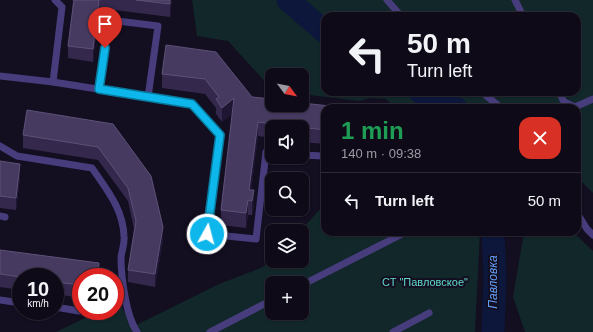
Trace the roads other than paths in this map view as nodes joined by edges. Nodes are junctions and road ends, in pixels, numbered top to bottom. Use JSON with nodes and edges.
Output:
{"nodes":[{"id":1,"x":55,"y":0,"type":"edge"},
{"id":2,"x":386,"y":0,"type":"edge"},
{"id":3,"x":515,"y":0,"type":"edge"},
{"id":4,"x":397,"y":12,"type":"edge"},
{"id":5,"x":521,"y":12,"type":"edge"},
{"id":6,"x":0,"y":76,"type":"edge"},
{"id":7,"x":53,"y":82,"type":"junction"},
{"id":8,"x":99,"y":89,"type":"junction"},
{"id":9,"x":487,"y":96,"type":"edge"},
{"id":10,"x":561,"y":96,"type":"edge"},
{"id":11,"x":148,"y":97,"type":"junction"},
{"id":12,"x":593,"y":99,"type":"edge"},
{"id":13,"x":496,"y":104,"type":"edge"},
{"id":14,"x":568,"y":104,"type":"edge"},
{"id":15,"x":581,"y":104,"type":"edge"},
{"id":16,"x":0,"y":146,"type":"edge"},
{"id":17,"x":309,"y":155,"type":"edge"},
{"id":18,"x":321,"y":156,"type":"edge"},
{"id":19,"x":265,"y":161,"type":"edge"},
{"id":20,"x":581,"y":219,"type":"edge"},
{"id":21,"x":593,"y":235,"type":"edge"},
{"id":22,"x":398,"y":236,"type":"edge"},
{"id":23,"x":309,"y":281,"type":"edge"},
{"id":24,"x":0,"y":300,"type":"edge"},
{"id":25,"x":12,"y":302,"type":"edge"},
{"id":26,"x":265,"y":304,"type":"edge"},
{"id":27,"x":429,"y":313,"type":"dead end"},
{"id":28,"x":137,"y":332,"type":"edge"},
{"id":29,"x":210,"y":332,"type":"edge"},
{"id":30,"x":393,"y":332,"type":"edge"}],
"edges":[{"from":1,"to":7,"type":"lane"},
{"from":2,"to":4,"type":"lane"},
{"from":3,"to":5,"type":"lane"},
{"from":6,"to":7,"type":"lane"},
{"from":7,"to":8,"type":"lane"},
{"from":8,"to":11,"type":"lane"},
{"from":8,"to":11,"type":"lane"},
{"from":9,"to":13,"type":"lane"},
{"from":10,"to":14,"type":"lane"},
{"from":11,"to":19,"type":"lane"},
{"from":12,"to":15,"type":"lane"},
{"from":16,"to":28,"type":"lane"},
{"from":17,"to":18,"type":"lane"},
{"from":20,"to":21,"type":"lane"},
{"from":22,"to":23,"type":"lane"},
{"from":24,"to":25,"type":"lane"},
{"from":26,"to":29,"type":"lane"},
{"from":27,"to":30,"type":"lane"}]}
